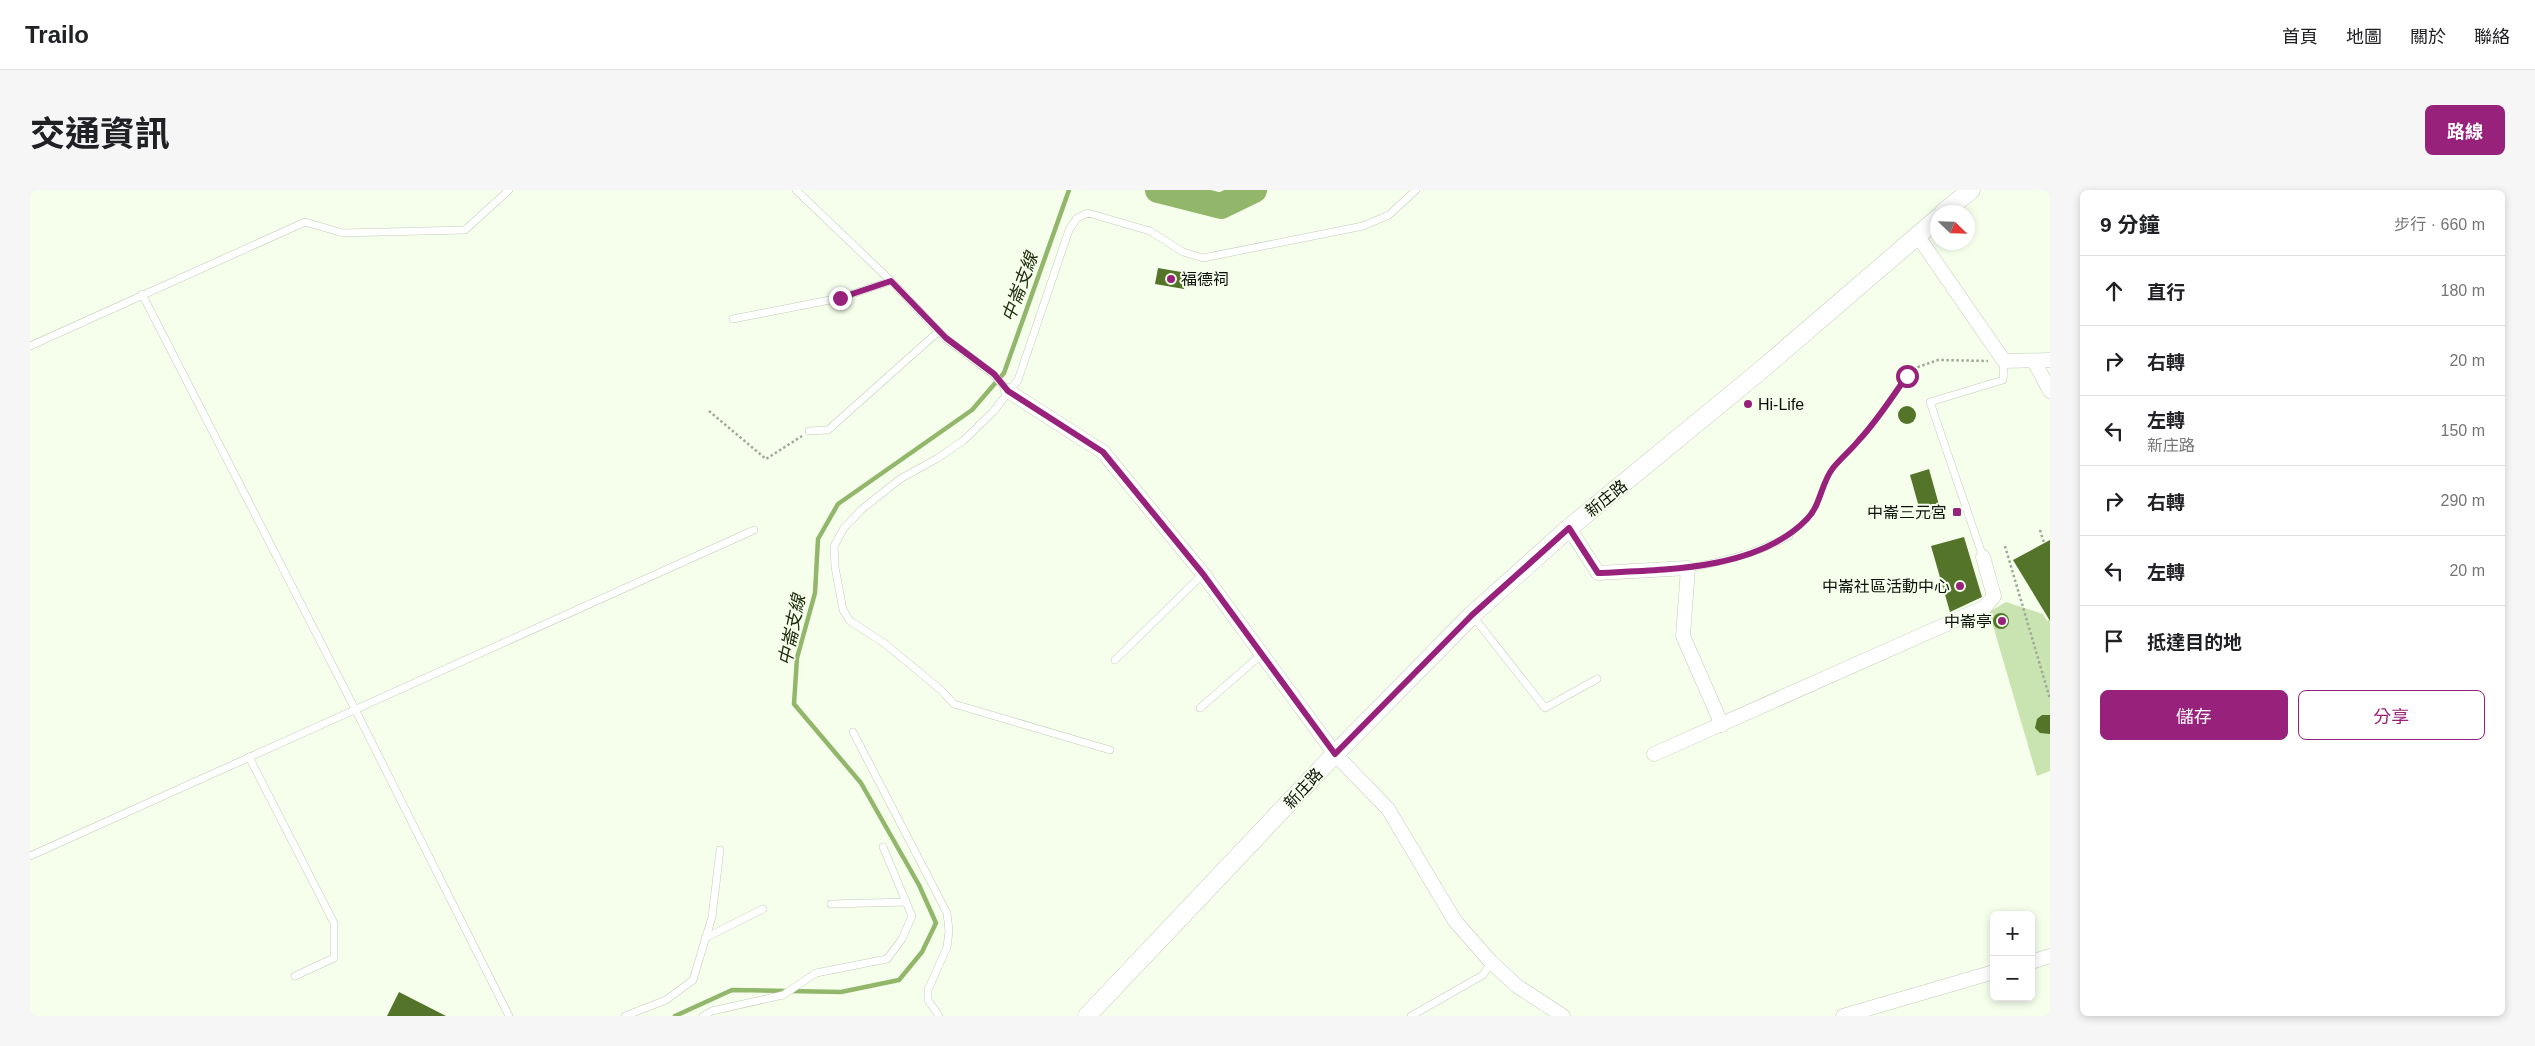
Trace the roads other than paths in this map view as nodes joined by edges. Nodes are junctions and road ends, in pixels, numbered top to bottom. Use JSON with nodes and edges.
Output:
{"nodes":[{"id":1,"x":509,"y":190,"type":"edge"},
{"id":2,"x":796,"y":190,"type":"edge"},
{"id":3,"x":1416,"y":190,"type":"edge"},
{"id":4,"x":1971,"y":190,"type":"edge"},
{"id":5,"x":1953,"y":205,"type":"edge"},
{"id":6,"x":1930,"y":224,"type":"edge"},
{"id":7,"x":1917,"y":235,"type":"junction"},
{"id":8,"x":891,"y":281,"type":"junction"},
{"id":9,"x":142,"y":294,"type":"junction"},
{"id":10,"x":733,"y":319,"type":"dead end"},
{"id":11,"x":939,"y":331,"type":"junction"},
{"id":12,"x":30,"y":346,"type":"edge"},
{"id":13,"x":2050,"y":360,"type":"edge"},
{"id":14,"x":2034,"y":361,"type":"junction"},
{"id":15,"x":2004,"y":362,"type":"junction"},
{"id":16,"x":1008,"y":391,"type":"junction"},
{"id":17,"x":2050,"y":391,"type":"edge"},
{"id":18,"x":809,"y":431,"type":"road end"},
{"id":19,"x":1569,"y":528,"type":"junction"},
{"id":20,"x":754,"y":530,"type":"dead end"},
{"id":21,"x":1789,"y":536,"type":"road end"},
{"id":22,"x":1983,"y":557,"type":"joint"},
{"id":23,"x":1688,"y":568,"type":"junction"},
{"id":24,"x":1203,"y":574,"type":"junction"},
{"id":25,"x":1472,"y":615,"type":"junction"},
{"id":26,"x":1262,"y":654,"type":"junction"},
{"id":27,"x":1114,"y":660,"type":"dead end"},
{"id":28,"x":1596,"y":679,"type":"dead end"},
{"id":29,"x":1200,"y":708,"type":"dead end"},
{"id":30,"x":355,"y":709,"type":"junction"},
{"id":31,"x":1722,"y":725,"type":"junction"},
{"id":32,"x":853,"y":732,"type":"dead end"},
{"id":33,"x":1110,"y":750,"type":"dead end"},
{"id":34,"x":1335,"y":754,"type":"junction"},
{"id":35,"x":1654,"y":754,"type":"dead end"},
{"id":36,"x":248,"y":757,"type":"junction"},
{"id":37,"x":883,"y":847,"type":"dead end"},
{"id":38,"x":720,"y":850,"type":"dead end"},
{"id":39,"x":30,"y":856,"type":"edge"},
{"id":40,"x":906,"y":902,"type":"junction"},
{"id":41,"x":831,"y":904,"type":"dead end"},
{"id":42,"x":763,"y":909,"type":"dead end"},
{"id":43,"x":705,"y":938,"type":"junction"},
{"id":44,"x":2050,"y":956,"type":"edge"},
{"id":45,"x":2035,"y":961,"type":"edge"},
{"id":46,"x":1491,"y":962,"type":"junction"},
{"id":47,"x":1990,"y":973,"type":"edge"},
{"id":48,"x":295,"y":976,"type":"dead end"},
{"id":49,"x":509,"y":1016,"type":"edge"},
{"id":50,"x":625,"y":1016,"type":"edge"},
{"id":51,"x":702,"y":1016,"type":"edge"},
{"id":52,"x":939,"y":1016,"type":"edge"},
{"id":53,"x":1087,"y":1016,"type":"edge"},
{"id":54,"x":1411,"y":1016,"type":"edge"},
{"id":55,"x":1563,"y":1016,"type":"edge"},
{"id":56,"x":1843,"y":1016,"type":"edge"}],
"edges":[{"from":1,"to":9,"type":"lane"},
{"from":2,"to":8,"type":"lane"},
{"from":3,"to":16,"type":"lane"},
{"from":4,"to":5,"type":"street"},
{"from":6,"to":7,"type":"street","name":"新庄路"},
{"from":7,"to":15,"type":"street"},
{"from":7,"to":19,"type":"street","name":"新庄路"},
{"from":8,"to":10,"type":"lane"},
{"from":8,"to":11,"type":"lane"},
{"from":9,"to":12,"type":"lane"},
{"from":9,"to":30,"type":"lane"},
{"from":11,"to":16,"type":"lane"},
{"from":11,"to":18,"type":"lane"},
{"from":13,"to":14,"type":"street"},
{"from":14,"to":15,"type":"street"},
{"from":14,"to":17,"type":"street"},
{"from":15,"to":22,"type":"lane"},
{"from":16,"to":24,"type":"street"},
{"from":16,"to":33,"type":"lane"},
{"from":19,"to":23,"type":"street"},
{"from":19,"to":25,"type":"street","name":"新庄路"},
{"from":20,"to":30,"type":"lane"},
{"from":21,"to":23,"type":"lane"},
{"from":22,"to":31,"type":"street"},
{"from":23,"to":31,"type":"street"},
{"from":24,"to":26,"type":"street"},
{"from":24,"to":27,"type":"lane"},
{"from":25,"to":28,"type":"lane"},
{"from":25,"to":34,"type":"street","name":"新庄路"},
{"from":26,"to":29,"type":"lane"},
{"from":26,"to":34,"type":"street"},
{"from":30,"to":36,"type":"lane"},
{"from":30,"to":49,"type":"lane"},
{"from":31,"to":35,"type":"street"},
{"from":32,"to":52,"type":"lane"},
{"from":34,"to":46,"type":"street"},
{"from":34,"to":53,"type":"street","name":"新庄路"},
{"from":36,"to":39,"type":"lane"},
{"from":36,"to":48,"type":"lane"},
{"from":37,"to":40,"type":"lane"},
{"from":38,"to":43,"type":"lane"},
{"from":40,"to":41,"type":"lane"},
{"from":40,"to":51,"type":"lane"},
{"from":42,"to":43,"type":"lane"},
{"from":43,"to":50,"type":"lane"},
{"from":44,"to":45,"type":"street"},
{"from":46,"to":54,"type":"lane"},
{"from":46,"to":55,"type":"street"},
{"from":47,"to":56,"type":"street"}]}
